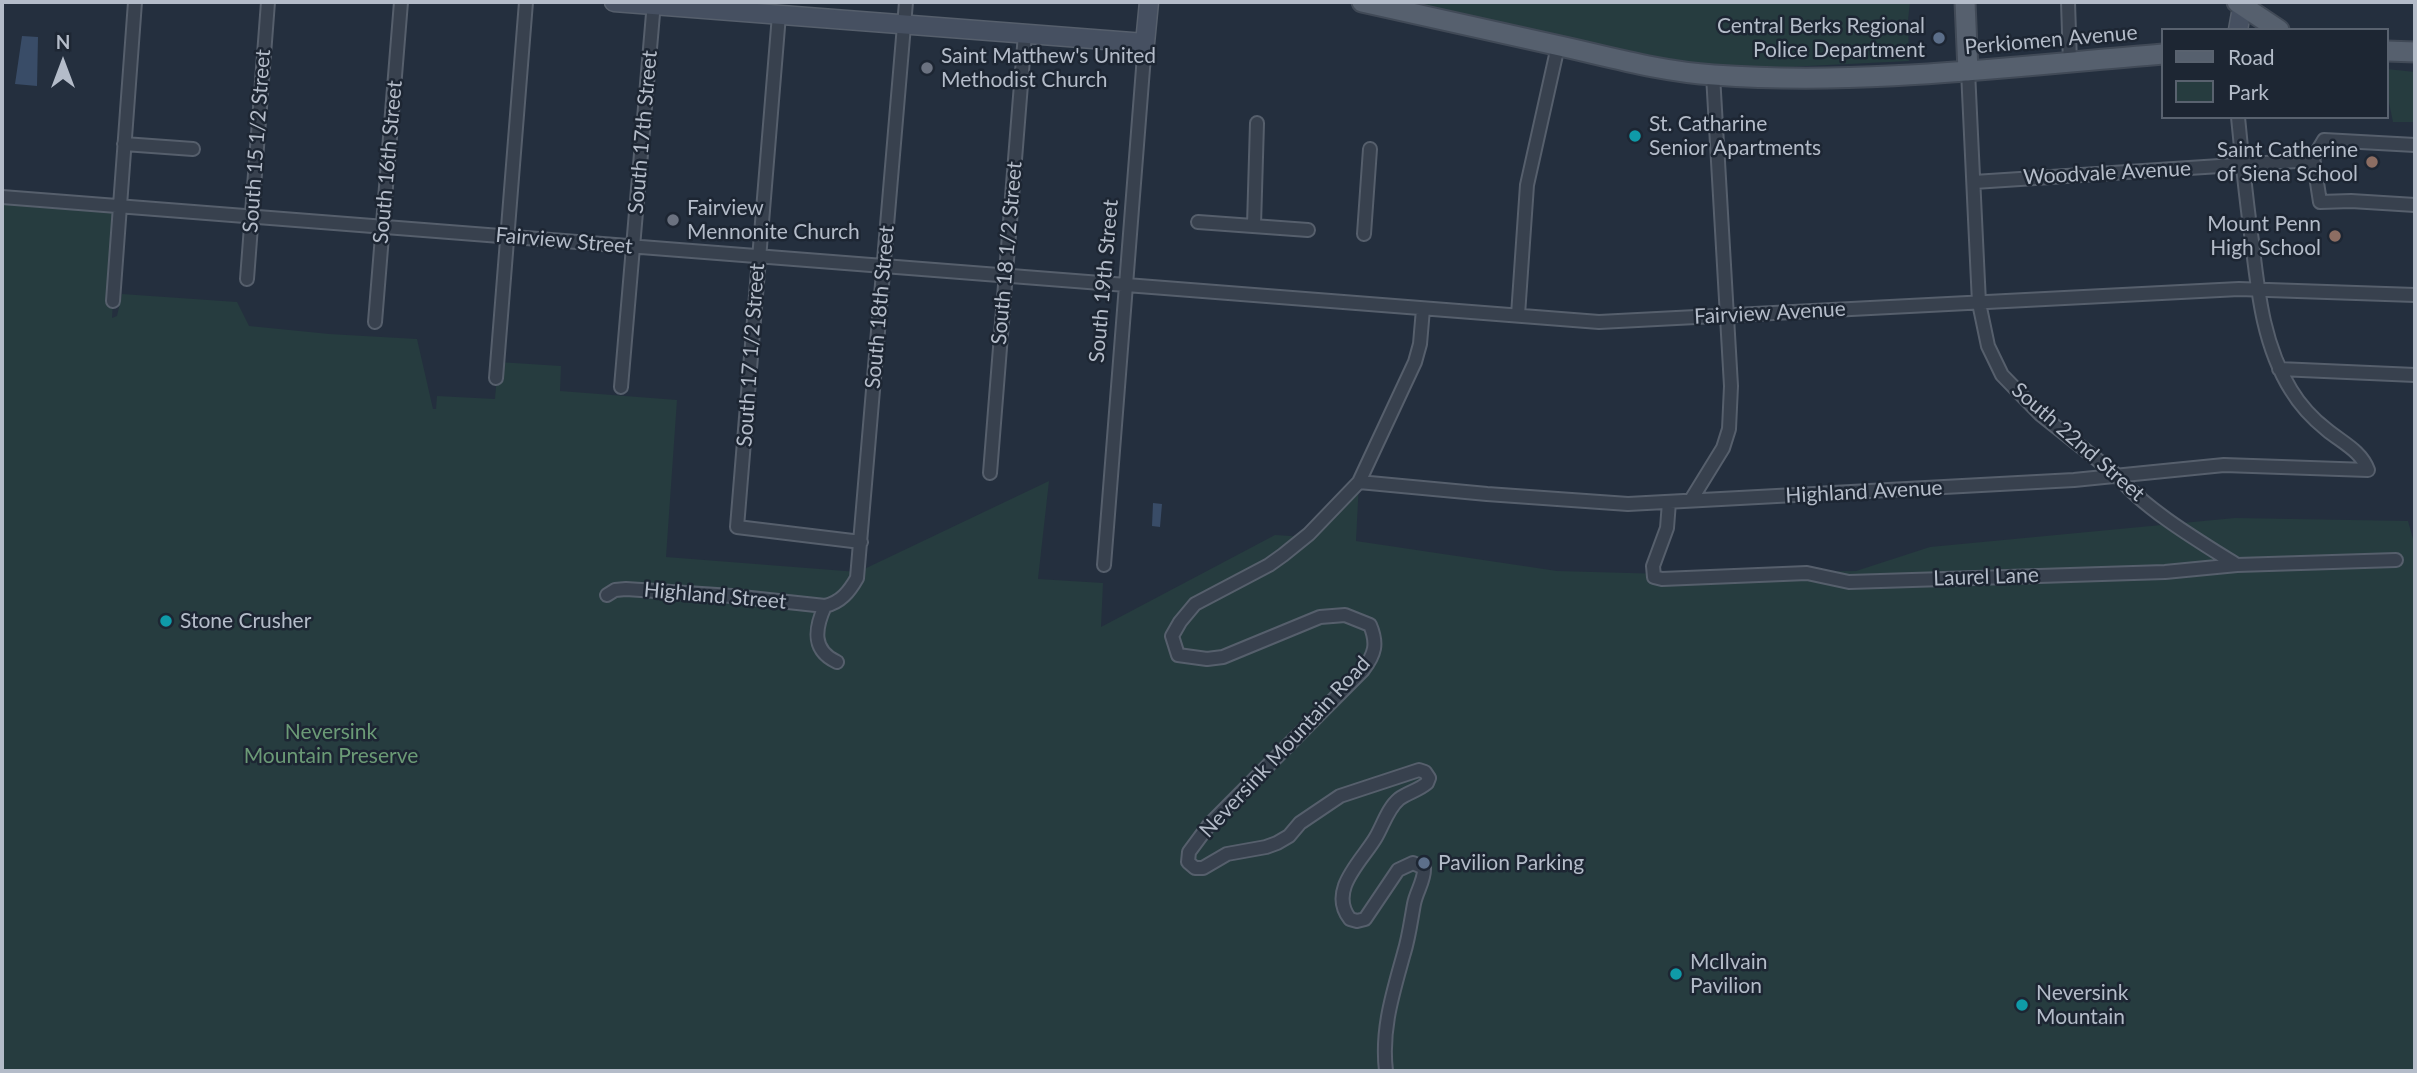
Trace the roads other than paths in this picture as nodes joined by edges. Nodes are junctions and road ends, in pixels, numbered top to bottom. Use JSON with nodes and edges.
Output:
{"nodes":[{"id":1,"x":135,"y":2,"type":"edge"},
{"id":2,"x":268,"y":2,"type":"edge"},
{"id":3,"x":401,"y":2,"type":"edge"},
{"id":4,"x":526,"y":2,"type":"edge"},
{"id":5,"x":614,"y":2,"type":"edge"},
{"id":6,"x":906,"y":2,"type":"edge"},
{"id":7,"x":1149,"y":2,"type":"edge"},
{"id":8,"x":1965,"y":2,"type":"edge"},
{"id":9,"x":2068,"y":2,"type":"edge"},
{"id":10,"x":654,"y":3,"type":"edge"},
{"id":11,"x":1373,"y":3,"type":"edge"},
{"id":12,"x":2241,"y":3,"type":"edge"},
{"id":13,"x":779,"y":15,"type":"junction"},
{"id":14,"x":904,"y":24,"type":"junction"},
{"id":15,"x":2238,"y":28,"type":"edge"},
{"id":16,"x":2276,"y":28,"type":"edge"},
{"id":17,"x":1026,"y":34,"type":"junction"},
{"id":18,"x":1145,"y":43,"type":"junction"},
{"id":19,"x":1558,"y":46,"type":"junction"},
{"id":20,"x":2389,"y":51,"type":"edge"},
{"id":21,"x":2415,"y":52,"type":"edge"},
{"id":22,"x":2162,"y":54,"type":"edge"},
{"id":23,"x":2070,"y":64,"type":"junction"},
{"id":24,"x":1968,"y":71,"type":"junction"},
{"id":25,"x":1713,"y":75,"type":"junction"},
{"id":26,"x":2238,"y":119,"type":"edge"},
{"id":27,"x":1257,"y":123,"type":"dead end"},
{"id":28,"x":124,"y":144,"type":"junction"},
{"id":29,"x":2415,"y":145,"type":"edge"},
{"id":30,"x":193,"y":149,"type":"dead end"},
{"id":31,"x":1370,"y":149,"type":"dead end"},
{"id":32,"x":2312,"y":160,"type":"junction"},
{"id":33,"x":2243,"y":165,"type":"junction"},
{"id":34,"x":1974,"y":182,"type":"junction"},
{"id":35,"x":2,"y":197,"type":"edge"},
{"id":36,"x":2415,"y":205,"type":"edge"},
{"id":37,"x":120,"y":207,"type":"junction"},
{"id":38,"x":252,"y":217,"type":"junction"},
{"id":39,"x":1198,"y":222,"type":"dead end"},
{"id":40,"x":1254,"y":225,"type":"junction"},
{"id":41,"x":383,"y":227,"type":"junction"},
{"id":42,"x":1308,"y":230,"type":"dead end"},
{"id":43,"x":1364,"y":234,"type":"dead end"},
{"id":44,"x":508,"y":237,"type":"junction"},
{"id":45,"x":633,"y":247,"type":"junction"},
{"id":46,"x":758,"y":257,"type":"junction"},
{"id":47,"x":884,"y":267,"type":"junction"},
{"id":48,"x":1006,"y":276,"type":"junction"},
{"id":49,"x":247,"y":279,"type":"dead end"},
{"id":50,"x":1126,"y":286,"type":"junction"},
{"id":51,"x":2258,"y":289,"type":"junction"},
{"id":52,"x":2415,"y":295,"type":"edge"},
{"id":53,"x":113,"y":301,"type":"dead end"},
{"id":54,"x":1979,"y":303,"type":"junction"},
{"id":55,"x":1423,"y":309,"type":"junction"},
{"id":56,"x":1518,"y":315,"type":"junction"},
{"id":57,"x":1727,"y":315,"type":"junction"},
{"id":58,"x":375,"y":322,"type":"dead end"},
{"id":59,"x":2279,"y":369,"type":"junction"},
{"id":60,"x":2415,"y":375,"type":"edge"},
{"id":61,"x":496,"y":378,"type":"dead end"},
{"id":62,"x":621,"y":387,"type":"dead end"},
{"id":63,"x":990,"y":473,"type":"dead end"},
{"id":64,"x":2119,"y":477,"type":"junction"},
{"id":65,"x":1359,"y":482,"type":"junction"},
{"id":66,"x":1691,"y":500,"type":"junction"},
{"id":67,"x":1668,"y":502,"type":"junction"},
{"id":68,"x":861,"y":542,"type":"junction"},
{"id":69,"x":2396,"y":560,"type":"dead end"},
{"id":70,"x":1104,"y":565,"type":"dead end"},
{"id":71,"x":2237,"y":565,"type":"junction"},
{"id":72,"x":607,"y":595,"type":"dead end"},
{"id":73,"x":829,"y":605,"type":"junction"},
{"id":74,"x":837,"y":662,"type":"dead end"},
{"id":75,"x":1386,"y":1071,"type":"edge"}],
"edges":[{"from":1,"to":28,"type":"street"},
{"from":2,"to":38,"type":"street","name":"South 15 1/2 Street"},
{"from":3,"to":41,"type":"street","name":"South 16th Street"},
{"from":4,"to":44,"type":"street"},
{"from":5,"to":10,"type":"street"},
{"from":6,"to":14,"type":"street","name":"South 18th Street"},
{"from":7,"to":18,"type":"street","name":"South 19th Street"},
{"from":8,"to":24,"type":"main road"},
{"from":9,"to":23,"type":"street"},
{"from":10,"to":13,"type":"street"},
{"from":10,"to":45,"type":"street","name":"South 17th Street"},
{"from":11,"to":19,"type":"main road","name":"Perkiomen Avenue"},
{"from":12,"to":15,"type":"street"},
{"from":12,"to":16,"type":"main road"},
{"from":13,"to":14,"type":"street"},
{"from":13,"to":46,"type":"street","name":"South 17 1/2 Street"},
{"from":14,"to":17,"type":"street"},
{"from":14,"to":47,"type":"street","name":"South 18th Street"},
{"from":17,"to":18,"type":"street"},
{"from":17,"to":48,"type":"street","name":"South 18 1/2 Street"},
{"from":18,"to":50,"type":"street","name":"South 19th Street"},
{"from":19,"to":25,"type":"main road","name":"Perkiomen Avenue"},
{"from":19,"to":56,"type":"street"},
{"from":20,"to":21,"type":"main road"},
{"from":22,"to":23,"type":"main road","name":"Perkiomen Avenue"},
{"from":23,"to":24,"type":"main road","name":"Perkiomen Avenue"},
{"from":24,"to":25,"type":"main road","name":"Perkiomen Avenue"},
{"from":24,"to":34,"type":"street","name":"South 22nd Street"},
{"from":25,"to":57,"type":"street"},
{"from":26,"to":33,"type":"street"},
{"from":27,"to":40,"type":"street"},
{"from":28,"to":30,"type":"street"},
{"from":28,"to":37,"type":"street"},
{"from":29,"to":32,"type":"street"},
{"from":31,"to":43,"type":"street"},
{"from":32,"to":33,"type":"street","name":"Woodvale Avenue"},
{"from":32,"to":36,"type":"street"},
{"from":33,"to":34,"type":"street","name":"Woodvale Avenue"},
{"from":33,"to":51,"type":"street"},
{"from":34,"to":54,"type":"street","name":"South 22nd Street"},
{"from":35,"to":37,"type":"street","name":"Fairview Street"},
{"from":37,"to":38,"type":"street","name":"Fairview Street"},
{"from":37,"to":53,"type":"street"},
{"from":38,"to":41,"type":"street","name":"Fairview Street"},
{"from":38,"to":49,"type":"street","name":"South 15 1/2 Street"},
{"from":39,"to":40,"type":"street"},
{"from":40,"to":42,"type":"street"},
{"from":41,"to":44,"type":"street","name":"Fairview Street"},
{"from":41,"to":58,"type":"street","name":"South 16th Street"},
{"from":44,"to":45,"type":"street","name":"Fairview Street"},
{"from":44,"to":61,"type":"street"},
{"from":45,"to":46,"type":"street","name":"Fairview Street"},
{"from":45,"to":62,"type":"street","name":"South 17th Street"},
{"from":46,"to":47,"type":"street","name":"Fairview Street"},
{"from":46,"to":68,"type":"street","name":"South 17 1/2 Street"},
{"from":47,"to":48,"type":"street","name":"Fairview Street"},
{"from":47,"to":68,"type":"street","name":"South 18th Street"},
{"from":48,"to":50,"type":"street","name":"Fairview Street"},
{"from":48,"to":63,"type":"street","name":"South 18 1/2 Street"},
{"from":50,"to":55,"type":"street","name":"Fairview Avenue"},
{"from":50,"to":70,"type":"street","name":"South 19th Street"},
{"from":51,"to":52,"type":"street","name":"Fairview Avenue"},
{"from":51,"to":54,"type":"street","name":"Fairview Avenue"},
{"from":51,"to":59,"type":"street"},
{"from":54,"to":57,"type":"street","name":"Fairview Avenue"},
{"from":54,"to":64,"type":"street","name":"South 22nd Street"},
{"from":55,"to":56,"type":"street","name":"Fairview Avenue"},
{"from":55,"to":65,"type":"street"},
{"from":56,"to":57,"type":"street","name":"Fairview Avenue"},
{"from":57,"to":66,"type":"street"},
{"from":59,"to":60,"type":"street"},
{"from":59,"to":64,"type":"street","name":"Highland Avenue"},
{"from":64,"to":66,"type":"street","name":"Highland Avenue"},
{"from":64,"to":71,"type":"street","name":"South 22nd Street"},
{"from":65,"to":67,"type":"street","name":"Highland Avenue"},
{"from":65,"to":75,"type":"street","name":"Neversink Mountain Road"},
{"from":66,"to":67,"type":"street","name":"Highland Avenue"},
{"from":67,"to":71,"type":"street","name":"Laurel Lane"},
{"from":68,"to":73,"type":"street","name":"South 18th Street"},
{"from":69,"to":71,"type":"street","name":"Laurel Lane"},
{"from":72,"to":73,"type":"street","name":"Highland Street"},
{"from":73,"to":74,"type":"street"}]}
